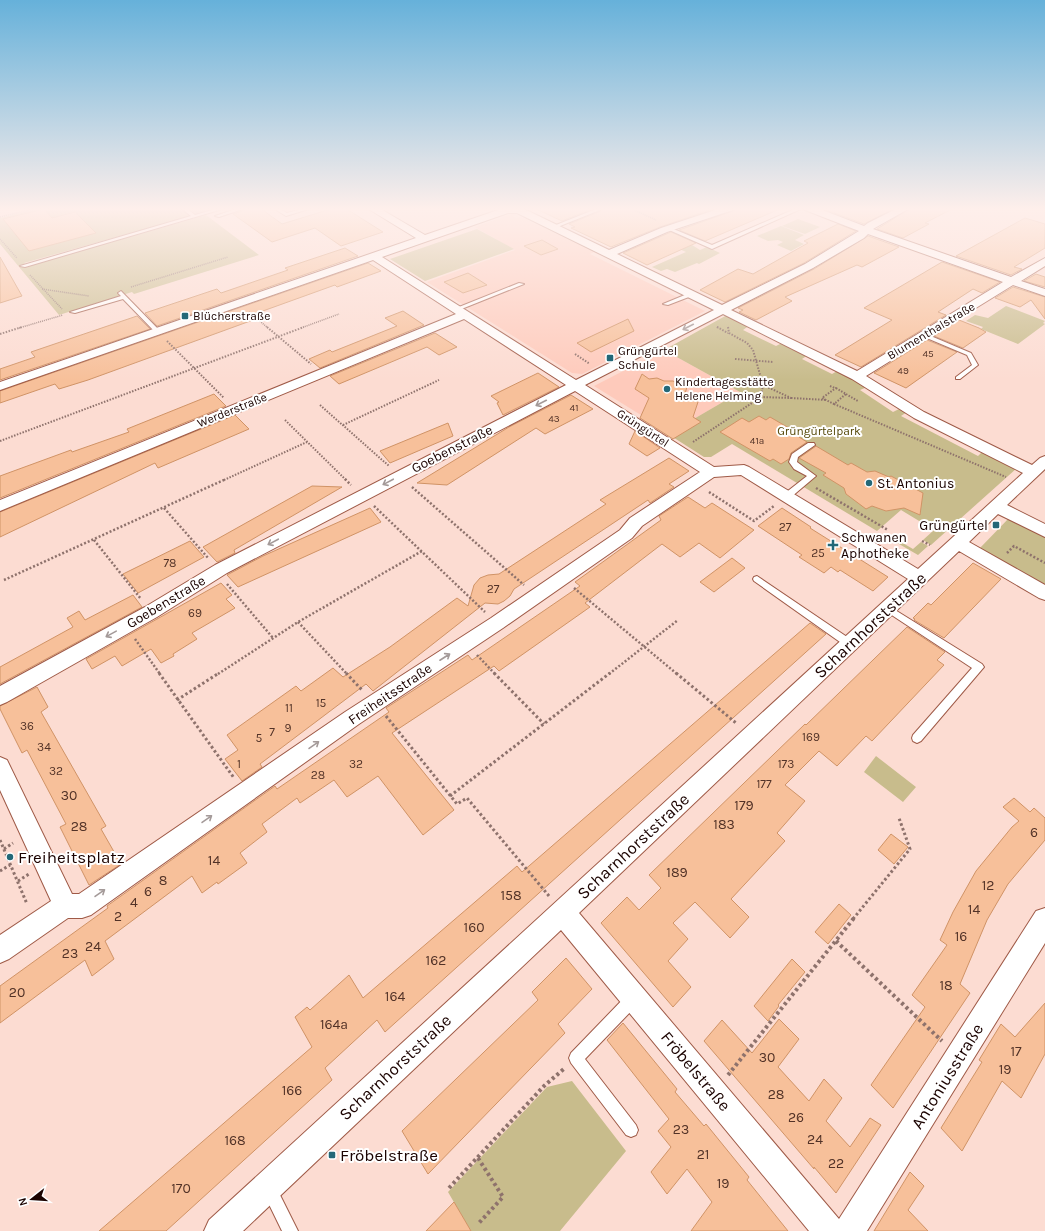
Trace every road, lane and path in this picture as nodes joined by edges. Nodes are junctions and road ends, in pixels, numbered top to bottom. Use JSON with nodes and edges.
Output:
{"nodes":[{"id":1,"x":201,"y":265,"type":"edge"},
{"id":2,"x":347,"y":265,"type":"edge"},
{"id":3,"x":389,"y":265,"type":"edge"},
{"id":4,"x":633,"y":265,"type":"edge"},
{"id":5,"x":810,"y":265,"type":"edge"},
{"id":6,"x":969,"y":265,"type":"edge"},
{"id":7,"x":1038,"y":265,"type":"edge"},
{"id":8,"x":23,"y":266,"type":"edge"},
{"id":9,"x":1013,"y":281,"type":"junction"},
{"id":10,"x":521,"y":284,"type":"dead end"},
{"id":11,"x":42,"y":289,"type":"junction"},
{"id":12,"x":1045,"y":293,"type":"edge"},
{"id":13,"x":692,"y":294,"type":"junction"},
{"id":14,"x":122,"y":295,"type":"junction"},
{"id":15,"x":112,"y":300,"type":"junction"},
{"id":16,"x":238,"y":303,"type":"junction"},
{"id":17,"x":666,"y":304,"type":"dead end"},
{"id":18,"x":723,"y":309,"type":"junction"},
{"id":19,"x":461,"y":311,"type":"junction"},
{"id":20,"x":73,"y":312,"type":"junction"},
{"id":21,"x":339,"y":314,"type":"dead end"},
{"id":22,"x":728,"y":326,"type":"dead end"},
{"id":23,"x":158,"y":332,"type":"junction"},
{"id":24,"x":0,"y":334,"type":"edge"},
{"id":25,"x":924,"y":335,"type":"junction"},
{"id":26,"x":279,"y":338,"type":"junction"},
{"id":27,"x":735,"y":359,"type":"dead end"},
{"id":28,"x":755,"y":360,"type":"junction"},
{"id":29,"x":773,"y":362,"type":"dead end"},
{"id":30,"x":193,"y":369,"type":"junction"},
{"id":31,"x":322,"y":373,"type":"junction"},
{"id":32,"x":857,"y":376,"type":"junction"},
{"id":33,"x":958,"y":378,"type":"dead end"},
{"id":34,"x":439,"y":380,"type":"dead end"},
{"id":35,"x":576,"y":385,"type":"junction"},
{"id":36,"x":763,"y":385,"type":"junction"},
{"id":37,"x":0,"y":386,"type":"edge"},
{"id":38,"x":830,"y":386,"type":"dead end"},
{"id":39,"x":836,"y":388,"type":"junction"},
{"id":40,"x":846,"y":394,"type":"junction"},
{"id":41,"x":761,"y":397,"type":"junction"},
{"id":42,"x":791,"y":398,"type":"junction"},
{"id":43,"x":827,"y":400,"type":"junction"},
{"id":44,"x":858,"y":401,"type":"dead end"},
{"id":45,"x":834,"y":404,"type":"junction"},
{"id":46,"x":320,"y":405,"type":"dead end"},
{"id":47,"x":234,"y":409,"type":"junction"},
{"id":48,"x":285,"y":420,"type":"dead end"},
{"id":49,"x":343,"y":425,"type":"junction"},
{"id":50,"x":0,"y":441,"type":"edge"},
{"id":51,"x":307,"y":442,"type":"junction"},
{"id":52,"x":811,"y":445,"type":"dead end"},
{"id":53,"x":679,"y":451,"type":"junction"},
{"id":54,"x":1039,"y":466,"type":"edge"},
{"id":55,"x":711,"y":472,"type":"junction"},
{"id":56,"x":400,"y":476,"type":"junction"},
{"id":57,"x":806,"y":481,"type":"junction"},
{"id":58,"x":694,"y":483,"type":"junction"},
{"id":59,"x":363,"y":495,"type":"junction"},
{"id":60,"x":787,"y":496,"type":"junction"},
{"id":61,"x":0,"y":506,"type":"edge"},
{"id":62,"x":996,"y":506,"type":"junction"},
{"id":63,"x":164,"y":508,"type":"junction"},
{"id":64,"x":888,"y":530,"type":"dead end"},
{"id":65,"x":1045,"y":532,"type":"edge"},
{"id":66,"x":94,"y":540,"type":"junction"},
{"id":67,"x":922,"y":541,"type":"dead end"},
{"id":68,"x":958,"y":543,"type":"junction"},
{"id":69,"x":932,"y":546,"type":"dead end"},
{"id":70,"x":422,"y":551,"type":"junction"},
{"id":71,"x":1045,"y":563,"type":"edge"},
{"id":72,"x":995,"y":564,"type":"junction"},
{"id":73,"x":217,"y":572,"type":"junction"},
{"id":74,"x":562,"y":578,"type":"junction"},
{"id":75,"x":919,"y":578,"type":"junction"},
{"id":76,"x":757,"y":579,"type":"dead end"},
{"id":77,"x":4,"y":580,"type":"dead end"},
{"id":78,"x":1045,"y":593,"type":"edge"},
{"id":79,"x":536,"y":596,"type":"junction"},
{"id":80,"x":887,"y":608,"type":"junction"},
{"id":81,"x":151,"y":612,"type":"junction"},
{"id":82,"x":678,"y":620,"type":"dead end"},
{"id":83,"x":298,"y":622,"type":"junction"},
{"id":84,"x":496,"y":623,"type":"junction"},
{"id":85,"x":126,"y":626,"type":"junction"},
{"id":86,"x":273,"y":638,"type":"junction"},
{"id":87,"x":466,"y":644,"type":"junction"},
{"id":88,"x":850,"y":644,"type":"junction"},
{"id":89,"x":645,"y":646,"type":"junction"},
{"id":90,"x":0,"y":696,"type":"edge"},
{"id":91,"x":177,"y":700,"type":"junction"},
{"id":92,"x":375,"y":703,"type":"junction"},
{"id":93,"x":544,"y":724,"type":"junction"},
{"id":94,"x":752,"y":736,"type":"junction"},
{"id":95,"x":917,"y":738,"type":"dead end"},
{"id":96,"x":0,"y":767,"type":"edge"},
{"id":97,"x":244,"y":793,"type":"junction"},
{"id":98,"x":450,"y":796,"type":"junction"},
{"id":99,"x":899,"y":818,"type":"dead end"},
{"id":100,"x":0,"y":840,"type":"edge"},
{"id":101,"x":10,"y":865,"type":"junction"},
{"id":102,"x":0,"y":871,"type":"edge"},
{"id":103,"x":65,"y":906,"type":"junction"},
{"id":104,"x":22,"y":907,"type":"dead end"},
{"id":105,"x":562,"y":912,"type":"junction"},
{"id":106,"x":1045,"y":920,"type":"edge"},
{"id":107,"x":836,"y":941,"type":"junction"},
{"id":108,"x":0,"y":950,"type":"edge"},
{"id":109,"x":634,"y":998,"type":"junction"},
{"id":110,"x":959,"y":1057,"type":"junction"},
{"id":111,"x":576,"y":1058,"type":"junction"},
{"id":112,"x":713,"y":1092,"type":"junction"},
{"id":113,"x":631,"y":1130,"type":"dead end"},
{"id":114,"x":478,"y":1158,"type":"junction"},
{"id":115,"x":268,"y":1186,"type":"junction"},
{"id":116,"x":449,"y":1188,"type":"dead end"},
{"id":117,"x":478,"y":1224,"type":"dead end"},
{"id":118,"x":220,"y":1231,"type":"edge"},
{"id":119,"x":290,"y":1231,"type":"edge"},
{"id":120,"x":829,"y":1231,"type":"edge"},
{"id":121,"x":849,"y":1231,"type":"edge"}],
"edges":[{"from":1,"to":14,"type":"path"},
{"from":2,"to":16,"type":"street"},
{"from":3,"to":19,"type":"street","name":"Grüngürtel"},
{"from":4,"to":13,"type":"street"},
{"from":5,"to":18,"type":"street","name":"Goebenstraße"},
{"from":6,"to":9,"type":"street"},
{"from":7,"to":9,"type":"street","name":"Blumenthalstraße"},
{"from":8,"to":11,"type":"path"},
{"from":9,"to":12,"type":"street"},
{"from":9,"to":25,"type":"street","name":"Blumenthalstraße"},
{"from":10,"to":19,"type":"lane"},
{"from":11,"to":15,"type":"path"},
{"from":11,"to":20,"type":"path"},
{"from":13,"to":17,"type":"lane"},
{"from":13,"to":18,"type":"street"},
{"from":14,"to":15,"type":"lane"},
{"from":14,"to":23,"type":"lane"},
{"from":15,"to":20,"type":"lane"},
{"from":16,"to":23,"type":"street"},
{"from":16,"to":26,"type":"path"},
{"from":18,"to":32,"type":"street"},
{"from":18,"to":35,"type":"street","name":"Goebenstraße","one_way":true},
{"from":19,"to":31,"type":"street","name":"Werderstraße"},
{"from":19,"to":35,"type":"street","name":"Grüngürtel"},
{"from":20,"to":24,"type":"path"},
{"from":21,"to":26,"type":"path"},
{"from":22,"to":28,"type":"path"},
{"from":23,"to":30,"type":"path"},
{"from":23,"to":37,"type":"street"},
{"from":25,"to":32,"type":"street","name":"Blumenthalstraße"},
{"from":25,"to":33,"type":"lane"},
{"from":26,"to":30,"type":"path"},
{"from":26,"to":31,"type":"path"},
{"from":27,"to":28,"type":"path"},
{"from":28,"to":29,"type":"path"},
{"from":28,"to":36,"type":"path"},
{"from":30,"to":47,"type":"path"},
{"from":30,"to":50,"type":"path"},
{"from":31,"to":47,"type":"street","name":"Werderstraße"},
{"from":32,"to":54,"type":"street"},
{"from":34,"to":49,"type":"path"},
{"from":35,"to":53,"type":"street","name":"Grüngürtel"},
{"from":35,"to":56,"type":"street","name":"Goebenstraße","one_way":true},
{"from":36,"to":41,"type":"path"},
{"from":36,"to":42,"type":"path"},
{"from":38,"to":39,"type":"path"},
{"from":39,"to":40,"type":"path"},
{"from":39,"to":43,"type":"path"},
{"from":40,"to":44,"type":"path"},
{"from":40,"to":45,"type":"path"},
{"from":41,"to":42,"type":"path"},
{"from":41,"to":53,"type":"path"},
{"from":42,"to":43,"type":"path"},
{"from":43,"to":45,"type":"path"},
{"from":45,"to":54,"type":"path"},
{"from":46,"to":49,"type":"path"},
{"from":47,"to":61,"type":"street","name":"Werderstraße"},
{"from":48,"to":51,"type":"path"},
{"from":49,"to":56,"type":"path"},
{"from":51,"to":59,"type":"path"},
{"from":51,"to":63,"type":"path"},
{"from":52,"to":57,"type":"lane"},
{"from":53,"to":55,"type":"street","name":"Grüngürtel"},
{"from":54,"to":62,"type":"street","name":"Scharnhorststraße"},
{"from":55,"to":58,"type":"street","name":"Freiheitsstraße"},
{"from":55,"to":60,"type":"street"},
{"from":56,"to":59,"type":"street","name":"Goebenstraße","one_way":true},
{"from":56,"to":79,"type":"path"},
{"from":57,"to":60,"type":"lane"},
{"from":57,"to":64,"type":"path"},
{"from":58,"to":60,"type":"path"},
{"from":58,"to":74,"type":"street","name":"Freiheitsstraße"},
{"from":59,"to":70,"type":"path"},
{"from":59,"to":73,"type":"street","name":"Goebenstraße","one_way":true},
{"from":60,"to":75,"type":"street"},
{"from":62,"to":65,"type":"street"},
{"from":62,"to":68,"type":"street","name":"Scharnhorststraße"},
{"from":63,"to":66,"type":"path"},
{"from":63,"to":73,"type":"path"},
{"from":66,"to":77,"type":"path"},
{"from":66,"to":81,"type":"path"},
{"from":67,"to":69,"type":"path"},
{"from":68,"to":72,"type":"street"},
{"from":68,"to":75,"type":"street","name":"Scharnhorststraße"},
{"from":70,"to":83,"type":"path"},
{"from":70,"to":84,"type":"path"},
{"from":71,"to":72,"type":"path"},
{"from":72,"to":78,"type":"street"},
{"from":73,"to":81,"type":"street","name":"Goebenstraße"},
{"from":73,"to":86,"type":"path"},
{"from":74,"to":79,"type":"street","name":"Freiheitsstraße"},
{"from":74,"to":89,"type":"path"},
{"from":75,"to":80,"type":"street","name":"Scharnhorststraße"},
{"from":76,"to":88,"type":"lane"},
{"from":79,"to":84,"type":"street","name":"Freiheitsstraße"},
{"from":80,"to":88,"type":"street","name":"Scharnhorststraße"},
{"from":80,"to":95,"type":"lane"},
{"from":81,"to":85,"type":"street","name":"Goebenstraße"},
{"from":82,"to":89,"type":"path"},
{"from":83,"to":86,"type":"path"},
{"from":83,"to":92,"type":"path"},
{"from":84,"to":87,"type":"street","name":"Freiheitsstraße"},
{"from":85,"to":90,"type":"street","name":"Goebenstraße","one_way":true},
{"from":85,"to":91,"type":"path"},
{"from":86,"to":91,"type":"path"},
{"from":92,"to":87,"type":"street","name":"Freiheitsstraße","one_way":true},
{"from":87,"to":93,"type":"path"},
{"from":88,"to":94,"type":"street","name":"Scharnhorststraße"},
{"from":89,"to":93,"type":"path"},
{"from":89,"to":94,"type":"path"},
{"from":91,"to":97,"type":"path"},
{"from":97,"to":92,"type":"street","name":"Freiheitsstraße","one_way":true},
{"from":92,"to":98,"type":"path"},
{"from":93,"to":98,"type":"path"},
{"from":94,"to":105,"type":"street","name":"Scharnhorststraße"},
{"from":96,"to":103,"type":"street"},
{"from":103,"to":97,"type":"street","name":"Freiheitsstraße","one_way":true},
{"from":98,"to":105,"type":"path"},
{"from":99,"to":107,"type":"path"},
{"from":100,"to":101,"type":"path"},
{"from":101,"to":102,"type":"path"},
{"from":101,"to":104,"type":"path"},
{"from":103,"to":108,"type":"street"},
{"from":105,"to":109,"type":"street","name":"Fröbelstraße"},
{"from":105,"to":115,"type":"street","name":"Scharnhorststraße"},
{"from":106,"to":110,"type":"street","name":"Antoniusstraße"},
{"from":107,"to":110,"type":"path"},
{"from":107,"to":112,"type":"path"},
{"from":109,"to":111,"type":"lane"},
{"from":109,"to":112,"type":"street","name":"Fröbelstraße"},
{"from":110,"to":121,"type":"street","name":"Antoniusstraße"},
{"from":111,"to":113,"type":"lane"},
{"from":111,"to":114,"type":"path"},
{"from":112,"to":120,"type":"street","name":"Fröbelstraße"},
{"from":114,"to":116,"type":"path"},
{"from":114,"to":117,"type":"path"},
{"from":115,"to":118,"type":"street","name":"Scharnhorststraße"},
{"from":115,"to":119,"type":"lane"}]}
